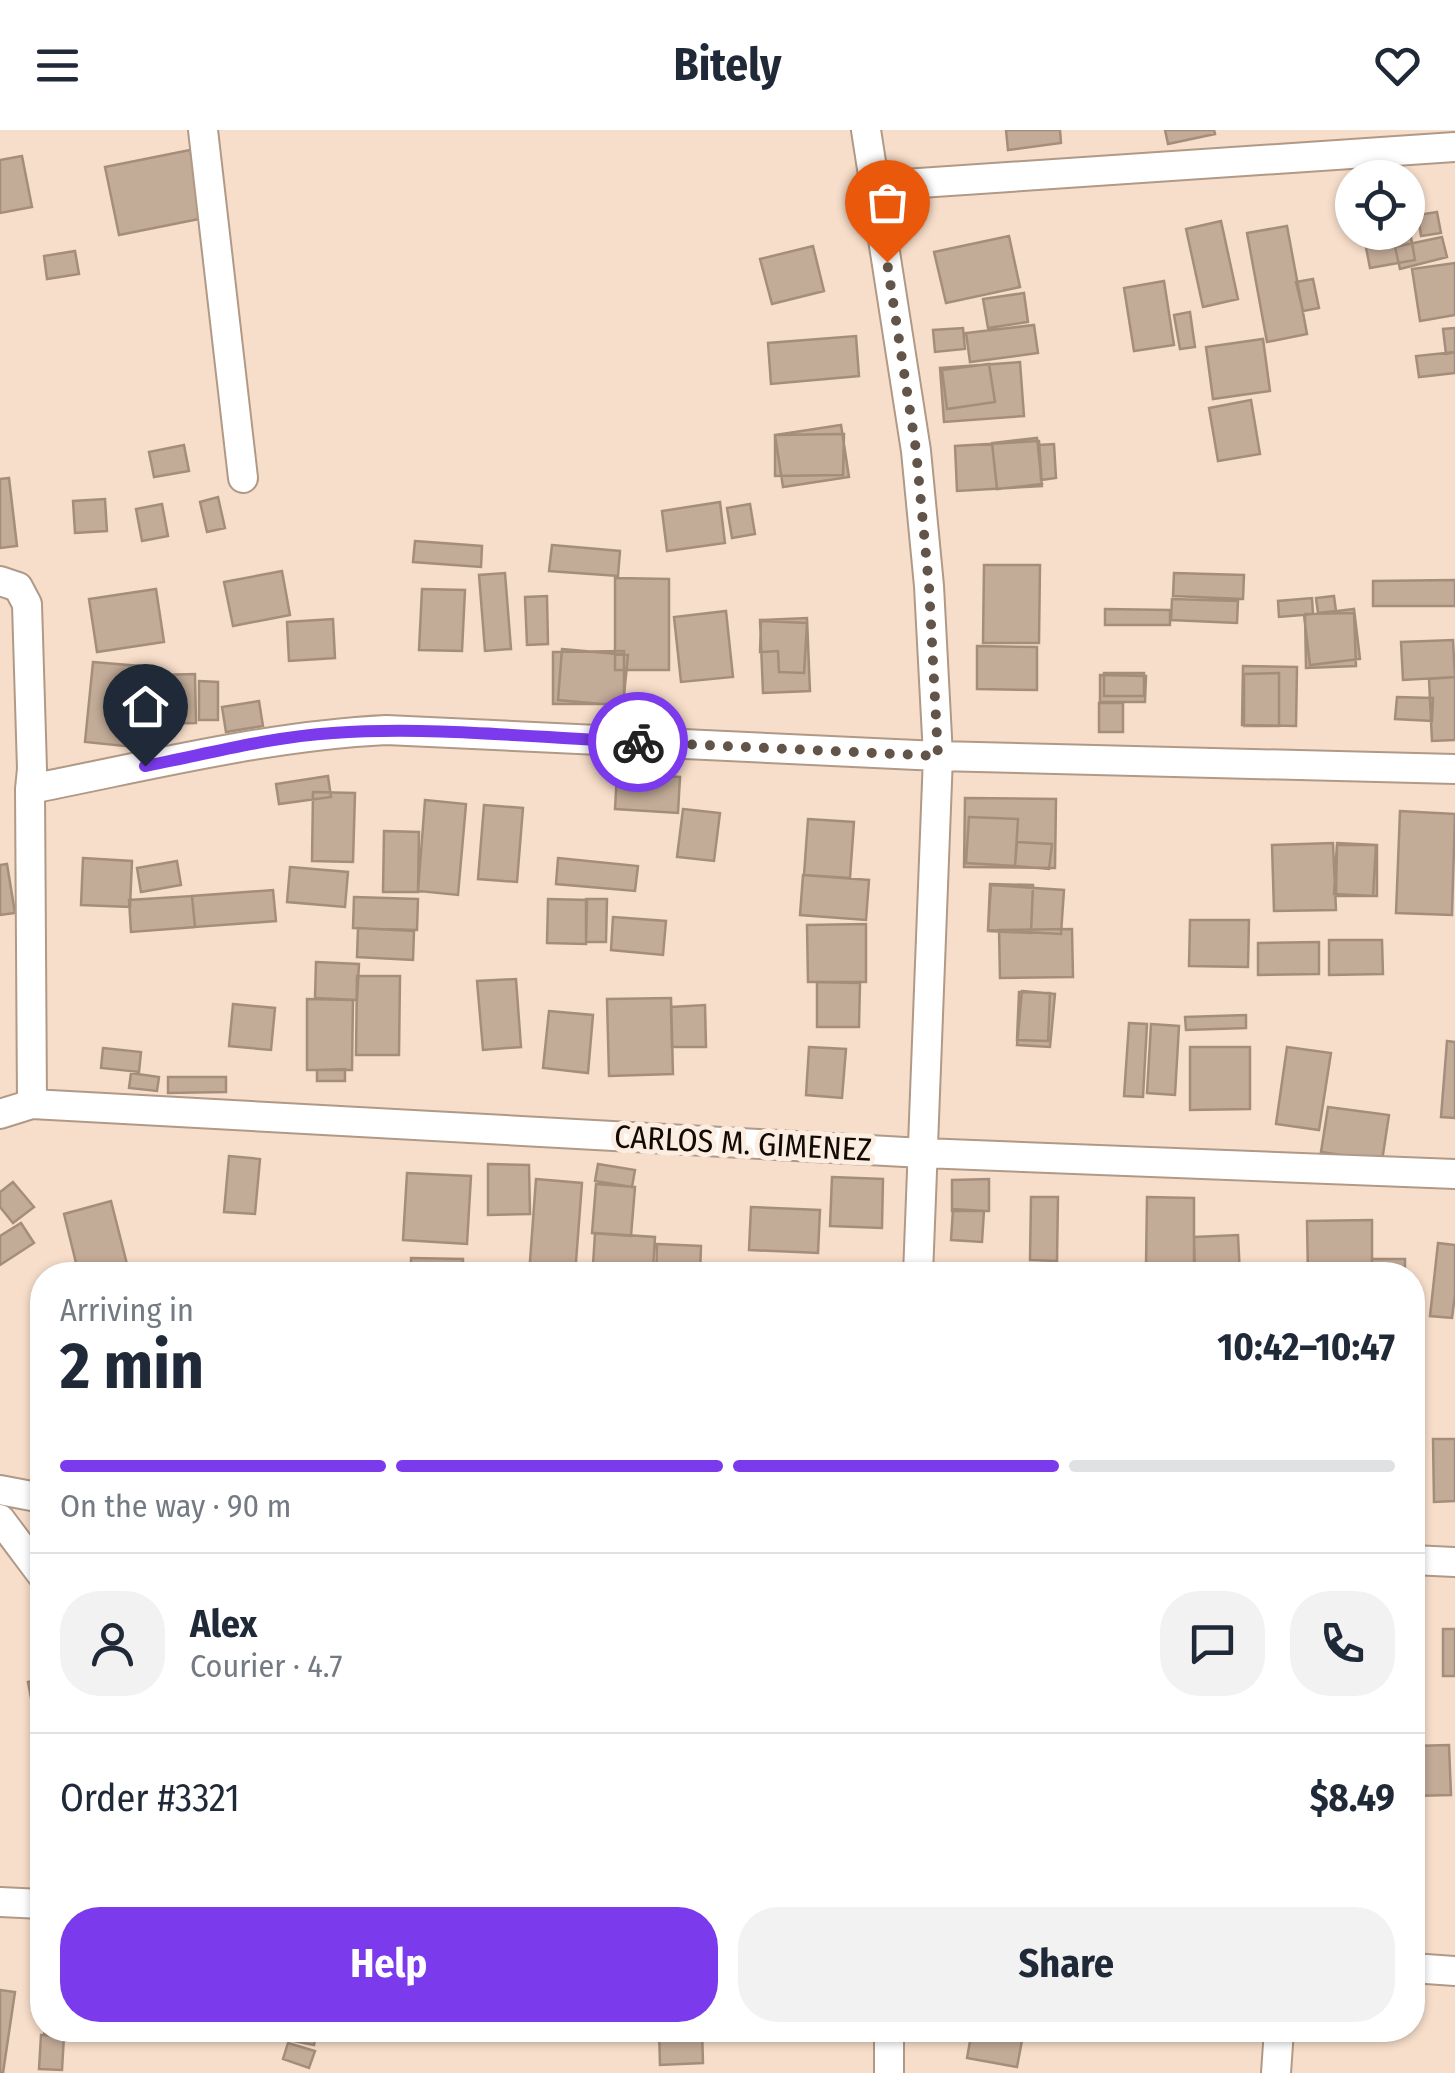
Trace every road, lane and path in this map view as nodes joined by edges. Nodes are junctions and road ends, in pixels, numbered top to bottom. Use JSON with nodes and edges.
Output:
{"nodes":[{"id":1,"x":203,"y":130,"type":"edge"},
{"id":2,"x":866,"y":130,"type":"edge"},
{"id":3,"x":1455,"y":147,"type":"edge"},
{"id":4,"x":875,"y":186,"type":"junction"},
{"id":5,"x":243,"y":478,"type":"dead end"},
{"id":6,"x":0,"y":580,"type":"edge"},
{"id":7,"x":938,"y":756,"type":"junction"},
{"id":8,"x":1455,"y":770,"type":"edge"},
{"id":9,"x":30,"y":789,"type":"junction"},
{"id":10,"x":32,"y":1104,"type":"junction"},
{"id":11,"x":0,"y":1114,"type":"edge"},
{"id":12,"x":922,"y":1153,"type":"junction"},
{"id":13,"x":1455,"y":1174,"type":"edge"},
{"id":14,"x":918,"y":1262,"type":"edge"},
{"id":15,"x":0,"y":1490,"type":"edge"},
{"id":16,"x":30,"y":1496,"type":"edge"},
{"id":17,"x":0,"y":1519,"type":"edge"},
{"id":18,"x":30,"y":1559,"type":"edge"},
{"id":19,"x":1425,"y":1561,"type":"edge"},
{"id":20,"x":1455,"y":1562,"type":"edge"},
{"id":21,"x":0,"y":1902,"type":"edge"},
{"id":22,"x":30,"y":1903,"type":"edge"},
{"id":23,"x":1425,"y":1969,"type":"edge"},
{"id":24,"x":1455,"y":1971,"type":"edge"},
{"id":25,"x":889,"y":2042,"type":"edge"},
{"id":26,"x":1278,"y":2042,"type":"edge"},
{"id":27,"x":888,"y":2073,"type":"edge"},
{"id":28,"x":1276,"y":2073,"type":"edge"}],
"edges":[{"from":1,"to":5,"type":"street"},
{"from":2,"to":4,"type":"street"},
{"from":3,"to":4,"type":"street"},
{"from":4,"to":7,"type":"street"},
{"from":6,"to":9,"type":"street"},
{"from":7,"to":8,"type":"street"},
{"from":7,"to":9,"type":"street"},
{"from":7,"to":12,"type":"street"},
{"from":9,"to":10,"type":"street"},
{"from":10,"to":11,"type":"street"},
{"from":10,"to":12,"type":"street","name":"CARLOS M. GIMENEZ"},
{"from":12,"to":13,"type":"street","name":"CARLOS M. GIMENEZ"},
{"from":12,"to":14,"type":"street"},
{"from":15,"to":16,"type":"street"},
{"from":17,"to":18,"type":"street"},
{"from":19,"to":20,"type":"street"},
{"from":21,"to":22,"type":"street"},
{"from":23,"to":24,"type":"street"},
{"from":25,"to":27,"type":"street"},
{"from":26,"to":28,"type":"street"}]}
